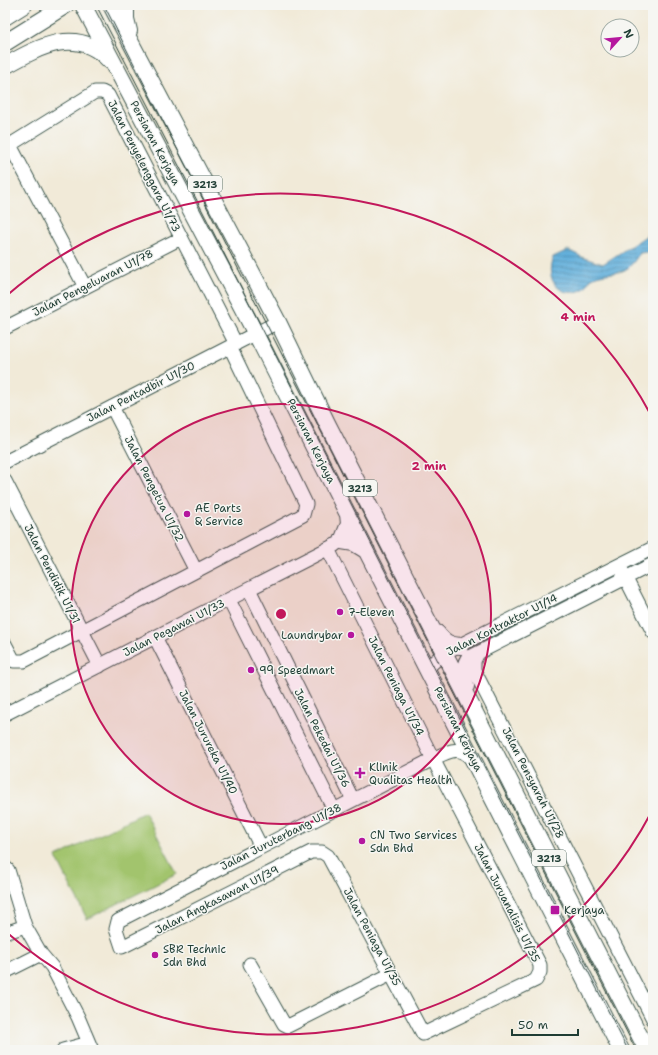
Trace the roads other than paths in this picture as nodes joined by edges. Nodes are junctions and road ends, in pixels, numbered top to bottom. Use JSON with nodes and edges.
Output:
{"nodes":[{"id":1,"x":24,"y":5,"type":"edge"},
{"id":2,"x":66,"y":5,"type":"edge"},
{"id":3,"x":83,"y":5,"type":"edge"},
{"id":4,"x":111,"y":5,"type":"edge"},
{"id":5,"x":126,"y":5,"type":"edge"},
{"id":6,"x":5,"y":17,"type":"edge"},
{"id":7,"x":5,"y":43,"type":"edge"},
{"id":8,"x":132,"y":46,"type":"junction"},
{"id":9,"x":5,"y":66,"type":"edge"},
{"id":10,"x":116,"y":68,"type":"junction"},
{"id":11,"x":7,"y":146,"type":"edge"},
{"id":12,"x":181,"y":238,"type":"junction"},
{"id":13,"x":85,"y":287,"type":"junction"},
{"id":14,"x":278,"y":322,"type":"junction"},
{"id":15,"x":5,"y":328,"type":"edge"},
{"id":16,"x":256,"y":334,"type":"junction"},
{"id":17,"x":233,"y":346,"type":"junction"},
{"id":18,"x":112,"y":407,"type":"junction"},
{"id":19,"x":5,"y":462,"type":"edge"},
{"id":20,"x":5,"y":481,"type":"edge"},
{"id":21,"x":348,"y":514,"type":"junction"},
{"id":22,"x":342,"y":541,"type":"junction"},
{"id":23,"x":653,"y":548,"type":"edge"},
{"id":24,"x":328,"y":549,"type":"junction"},
{"id":25,"x":367,"y":551,"type":"junction"},
{"id":26,"x":653,"y":564,"type":"edge"},
{"id":27,"x":618,"y":565,"type":"junction"},
{"id":28,"x":196,"y":571,"type":"junction"},
{"id":29,"x":625,"y":578,"type":"junction"},
{"id":30,"x":249,"y":589,"type":"junction"},
{"id":31,"x":414,"y":594,"type":"junction"},
{"id":32,"x":228,"y":600,"type":"junction"},
{"id":33,"x":82,"y":631,"type":"junction"},
{"id":34,"x":653,"y":632,"type":"edge"},
{"id":35,"x":155,"y":637,"type":"junction"},
{"id":36,"x":5,"y":644,"type":"edge"},
{"id":37,"x":469,"y":652,"type":"junction"},
{"id":38,"x":448,"y":660,"type":"junction"},
{"id":39,"x":100,"y":666,"type":"junction"},
{"id":40,"x":427,"y":668,"type":"junction"},
{"id":41,"x":449,"y":711,"type":"junction"},
{"id":42,"x":5,"y":714,"type":"edge"},
{"id":43,"x":489,"y":741,"type":"junction"},
{"id":44,"x":445,"y":753,"type":"junction"},
{"id":45,"x":433,"y":759,"type":"junction"},
{"id":46,"x":487,"y":786,"type":"junction"},
{"id":47,"x":353,"y":800,"type":"junction"},
{"id":48,"x":334,"y":810,"type":"junction"},
{"id":49,"x":261,"y":847,"type":"junction"},
{"id":50,"x":311,"y":852,"type":"joint"},
{"id":51,"x":5,"y":867,"type":"edge"},
{"id":52,"x":25,"y":926,"type":"junction"},
{"id":53,"x":11,"y":931,"type":"dead end"},
{"id":54,"x":122,"y":947,"type":"joint"},
{"id":55,"x":41,"y":954,"type":"junction"},
{"id":56,"x":250,"y":964,"type":"dead end"},
{"id":57,"x":5,"y":972,"type":"edge"},
{"id":58,"x":391,"y":974,"type":"junction"},
{"id":59,"x":653,"y":1019,"type":"edge"},
{"id":60,"x":423,"y":1034,"type":"joint"},
{"id":61,"x":90,"y":1046,"type":"edge"},
{"id":62,"x":63,"y":1050,"type":"edge"},
{"id":63,"x":621,"y":1050,"type":"edge"},
{"id":64,"x":647,"y":1050,"type":"edge"}],
"edges":[{"from":1,"to":6,"type":"main road"},
{"from":2,"to":7,"type":"main road"},
{"from":3,"to":10,"type":"main road","name":"Persiaran Kerjaya","number":"3213"},
{"from":4,"to":8,"type":"main road","name":"Persiaran Kerjaya","number":"3213"},
{"from":5,"to":8,"type":"main road"},
{"from":8,"to":14,"type":"main road","name":"Persiaran Kerjaya","number":"3213"},
{"from":9,"to":10,"type":"main road"},
{"from":10,"to":16,"type":"main road","name":"Persiaran Kerjaya","number":"3213"},
{"from":11,"to":12,"type":"street","name":"Jalan Penyelenggara U1/73"},
{"from":11,"to":13,"type":"street"},
{"from":12,"to":13,"type":"street","name":"Jalan Pengeluaran U1/78"},
{"from":12,"to":17,"type":"street","name":"Jalan Penyelenggara U1/73"},
{"from":13,"to":15,"type":"street","name":"Jalan Pengeluaran U1/78"},
{"from":14,"to":16,"type":"street","name":"Jalan Pentadbir U1/30"},
{"from":14,"to":31,"type":"main road","name":"Persiaran Kerjaya","number":"3213"},
{"from":16,"to":17,"type":"street","name":"Jalan Pentadbir U1/30"},
{"from":16,"to":21,"type":"main road","name":"Persiaran Kerjaya","number":"3213"},
{"from":17,"to":18,"type":"street","name":"Jalan Pentadbir U1/30"},
{"from":17,"to":28,"type":"street"},
{"from":18,"to":19,"type":"street","name":"Jalan Pentadbir U1/30"},
{"from":18,"to":28,"type":"street","name":"Jalan Pengetua U1/32"},
{"from":20,"to":33,"type":"street","name":"Jalan Pendidik U1/31"},
{"from":21,"to":22,"type":"main road"},
{"from":21,"to":25,"type":"main road","name":"Persiaran Kerjaya","number":"3213"},
{"from":22,"to":24,"type":"street","name":"Jalan Pegawai U1/33"},
{"from":22,"to":25,"type":"main road"},
{"from":23,"to":27,"type":"street","name":"Jalan Kontraktor U1/14"},
{"from":24,"to":30,"type":"street","name":"Jalan Pegawai U1/33"},
{"from":24,"to":45,"type":"street","name":"Jalan Peniaga U1/34"},
{"from":25,"to":40,"type":"main road","name":"Persiaran Kerjaya","number":"3213"},
{"from":26,"to":29,"type":"street","name":"Jalan Kontraktor U1/14"},
{"from":27,"to":29,"type":"street"},
{"from":27,"to":37,"type":"street","name":"Jalan Kontraktor U1/14"},
{"from":28,"to":33,"type":"street"},
{"from":29,"to":34,"type":"street"},
{"from":29,"to":37,"type":"street","name":"Jalan Kontraktor U1/14"},
{"from":30,"to":32,"type":"street","name":"Jalan Pegawai U1/33"},
{"from":30,"to":47,"type":"street","name":"Jalan Pekedai U1/36"},
{"from":31,"to":37,"type":"main road"},
{"from":31,"to":38,"type":"main road","name":"Persiaran Kerjaya","number":"3213"},
{"from":32,"to":35,"type":"street","name":"Jalan Pegawai U1/33"},
{"from":32,"to":48,"type":"street"},
{"from":33,"to":36,"type":"street"},
{"from":33,"to":39,"type":"street","name":"Jalan Pendidik U1/31"},
{"from":35,"to":39,"type":"street","name":"Jalan Pegawai U1/33"},
{"from":35,"to":49,"type":"street","name":"Jalan Jurureka U1/40"},
{"from":37,"to":38,"type":"street","name":"Jalan Kontraktor U1/14"},
{"from":37,"to":43,"type":"main road"},
{"from":37,"to":59,"type":"street","name":"Jalan Pensyarah U1/28"},
{"from":38,"to":40,"type":"street","name":"Jalan Kontraktor U1/14"},
{"from":38,"to":43,"type":"main road","name":"Persiaran Kerjaya","number":"3213"},
{"from":39,"to":42,"type":"street","name":"Jalan Pegawai U1/33"},
{"from":40,"to":41,"type":"main road","name":"Persiaran Kerjaya","number":"3213"},
{"from":41,"to":44,"type":"street","name":"Jalan Juruterbang U1/38"},
{"from":41,"to":46,"type":"main road","name":"Persiaran Kerjaya","number":"3213"},
{"from":43,"to":64,"type":"main road","name":"Persiaran Kerjaya","number":"3213"},
{"from":44,"to":45,"type":"street","name":"Jalan Juruterbang U1/38"},
{"from":44,"to":46,"type":"street","name":"Jalan Juruterbang U1/38"},
{"from":45,"to":47,"type":"street","name":"Jalan Juruterbang U1/38"},
{"from":45,"to":60,"type":"street","name":"Jalan Juruanalisis U1/35"},
{"from":46,"to":63,"type":"main road","name":"Persiaran Kerjaya","number":"3213"},
{"from":47,"to":48,"type":"street","name":"Jalan Juruterbang U1/38"},
{"from":48,"to":49,"type":"street","name":"Jalan Juruterbang U1/38"},
{"from":49,"to":54,"type":"street","name":"Jalan Juruterbang U1/38"},
{"from":50,"to":54,"type":"street","name":"Jalan Angkasawan U1/39"},
{"from":50,"to":58,"type":"street","name":"Jalan Peniaga U1/35"},
{"from":51,"to":52,"type":"street"},
{"from":52,"to":53,"type":"street"},
{"from":52,"to":55,"type":"street"},
{"from":55,"to":57,"type":"street"},
{"from":55,"to":61,"type":"street"},
{"from":56,"to":58,"type":"street"},
{"from":58,"to":60,"type":"street","name":"Jalan Peniaga U1/35"},
{"from":61,"to":62,"type":"street"}]}
